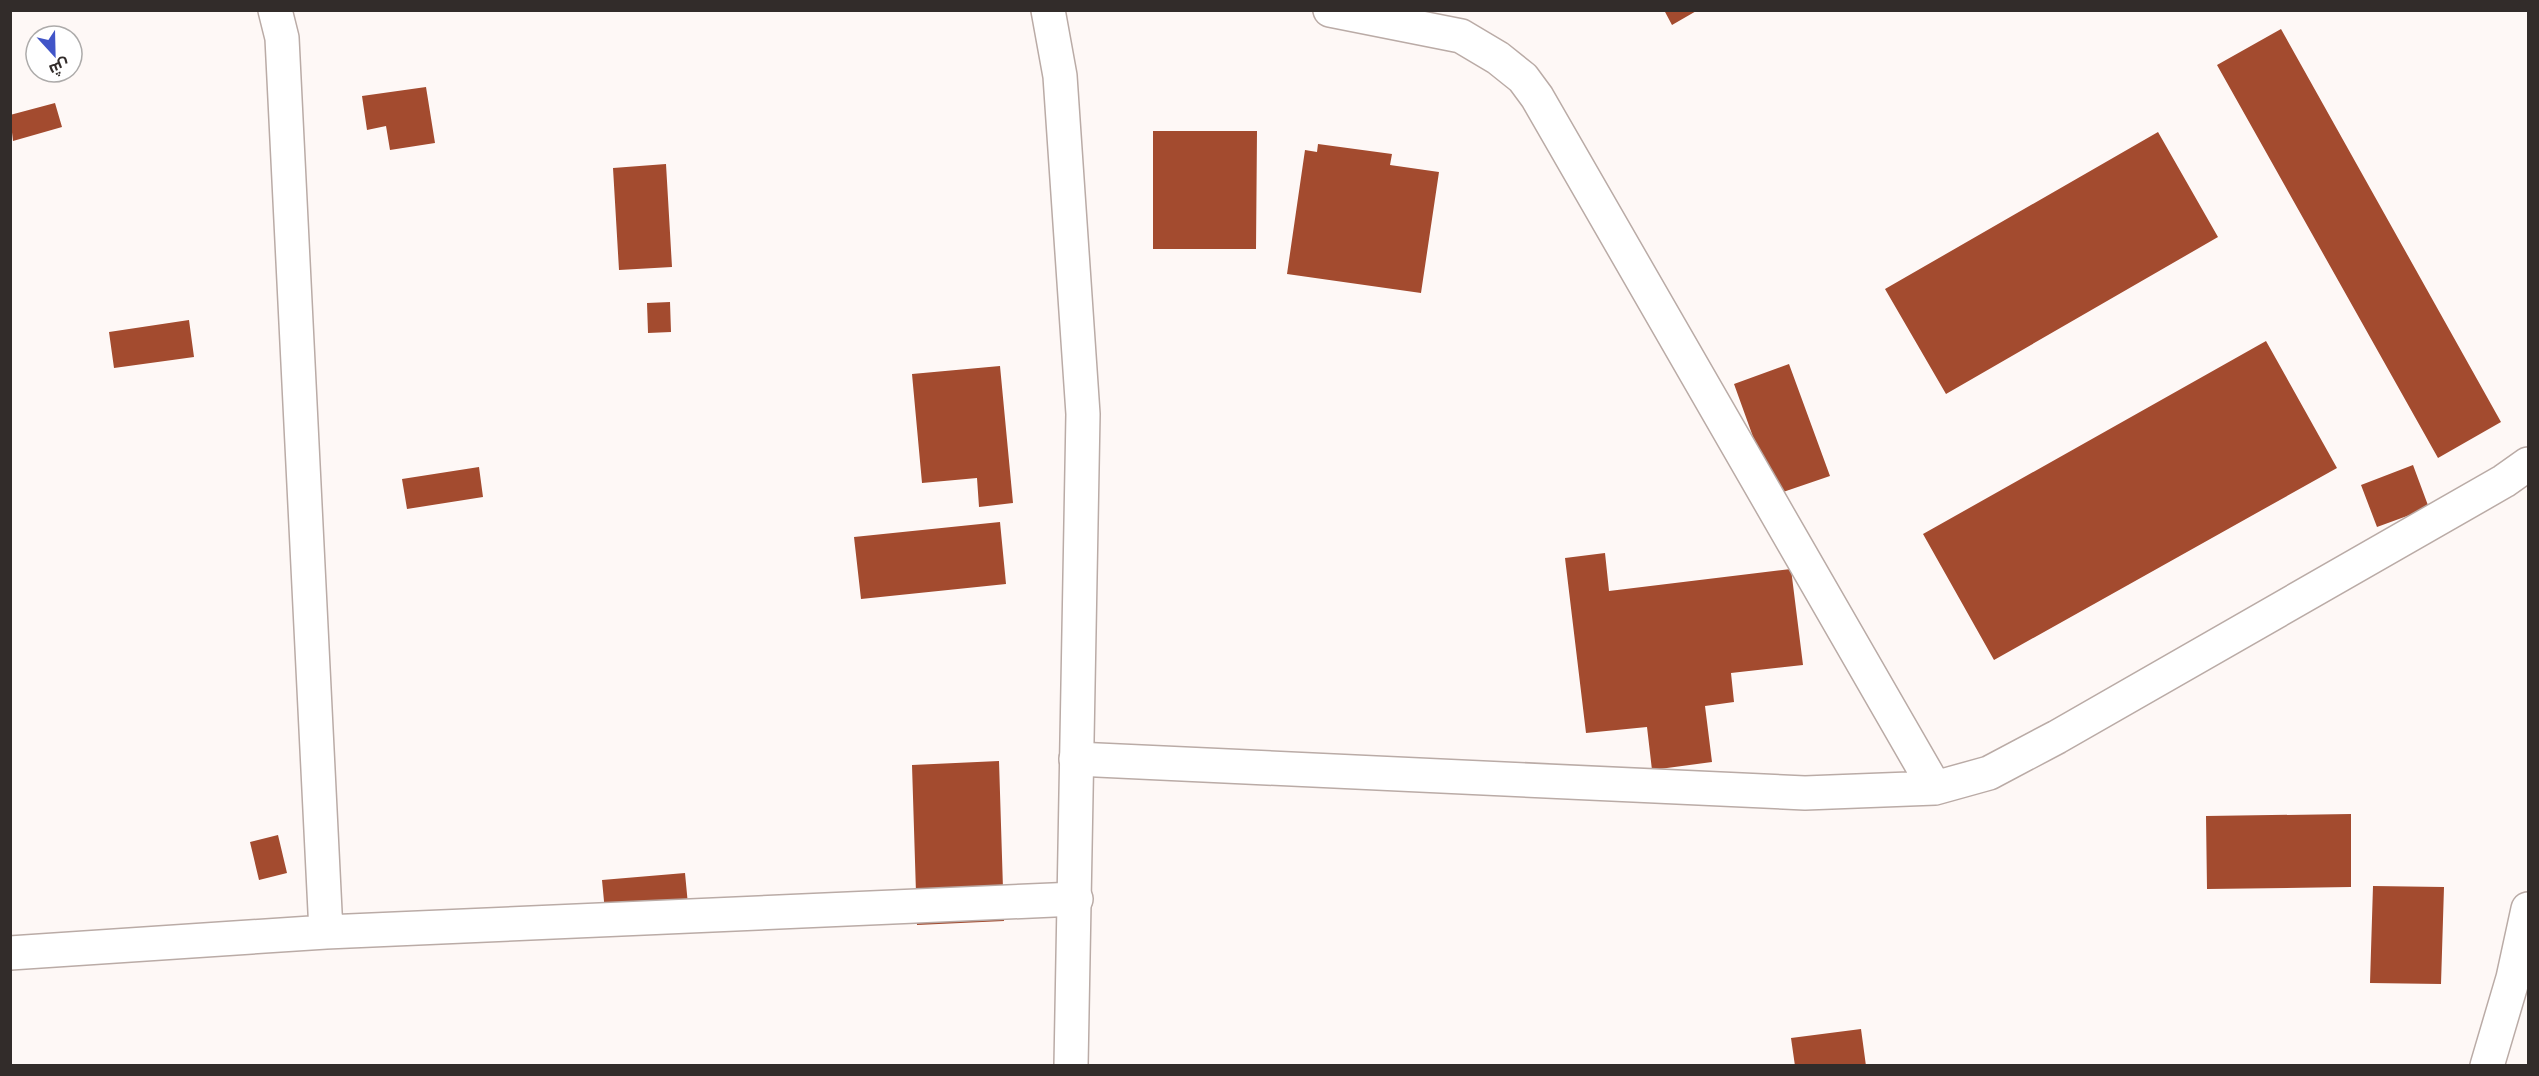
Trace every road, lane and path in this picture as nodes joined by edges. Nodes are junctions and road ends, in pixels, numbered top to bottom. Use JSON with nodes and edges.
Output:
{"nodes":[{"id":1,"x":275,"y":10,"type":"edge"},
{"id":2,"x":1048,"y":10,"type":"edge"},
{"id":3,"x":1330,"y":10,"type":"edge"},
{"id":4,"x":2529,"y":464,"type":"edge"},
{"id":5,"x":1076,"y":759,"type":"junction"},
{"id":6,"x":1935,"y":788,"type":"junction"},
{"id":7,"x":1076,"y":899,"type":"junction"},
{"id":8,"x":2529,"y":909,"type":"edge"},
{"id":9,"x":326,"y":932,"type":"junction"},
{"id":10,"x":10,"y":953,"type":"edge"},
{"id":11,"x":1071,"y":1065,"type":"edge"},
{"id":12,"x":2487,"y":1065,"type":"edge"}],
"edges":[{"from":1,"to":9,"type":"street"},
{"from":2,"to":5,"type":"street"},
{"from":3,"to":6,"type":"street"},
{"from":4,"to":6,"type":"street"},
{"from":5,"to":6,"type":"street"},
{"from":5,"to":7,"type":"street"},
{"from":7,"to":9,"type":"street"},
{"from":7,"to":11,"type":"street"},
{"from":8,"to":12,"type":"street"},
{"from":9,"to":10,"type":"street"}]}
